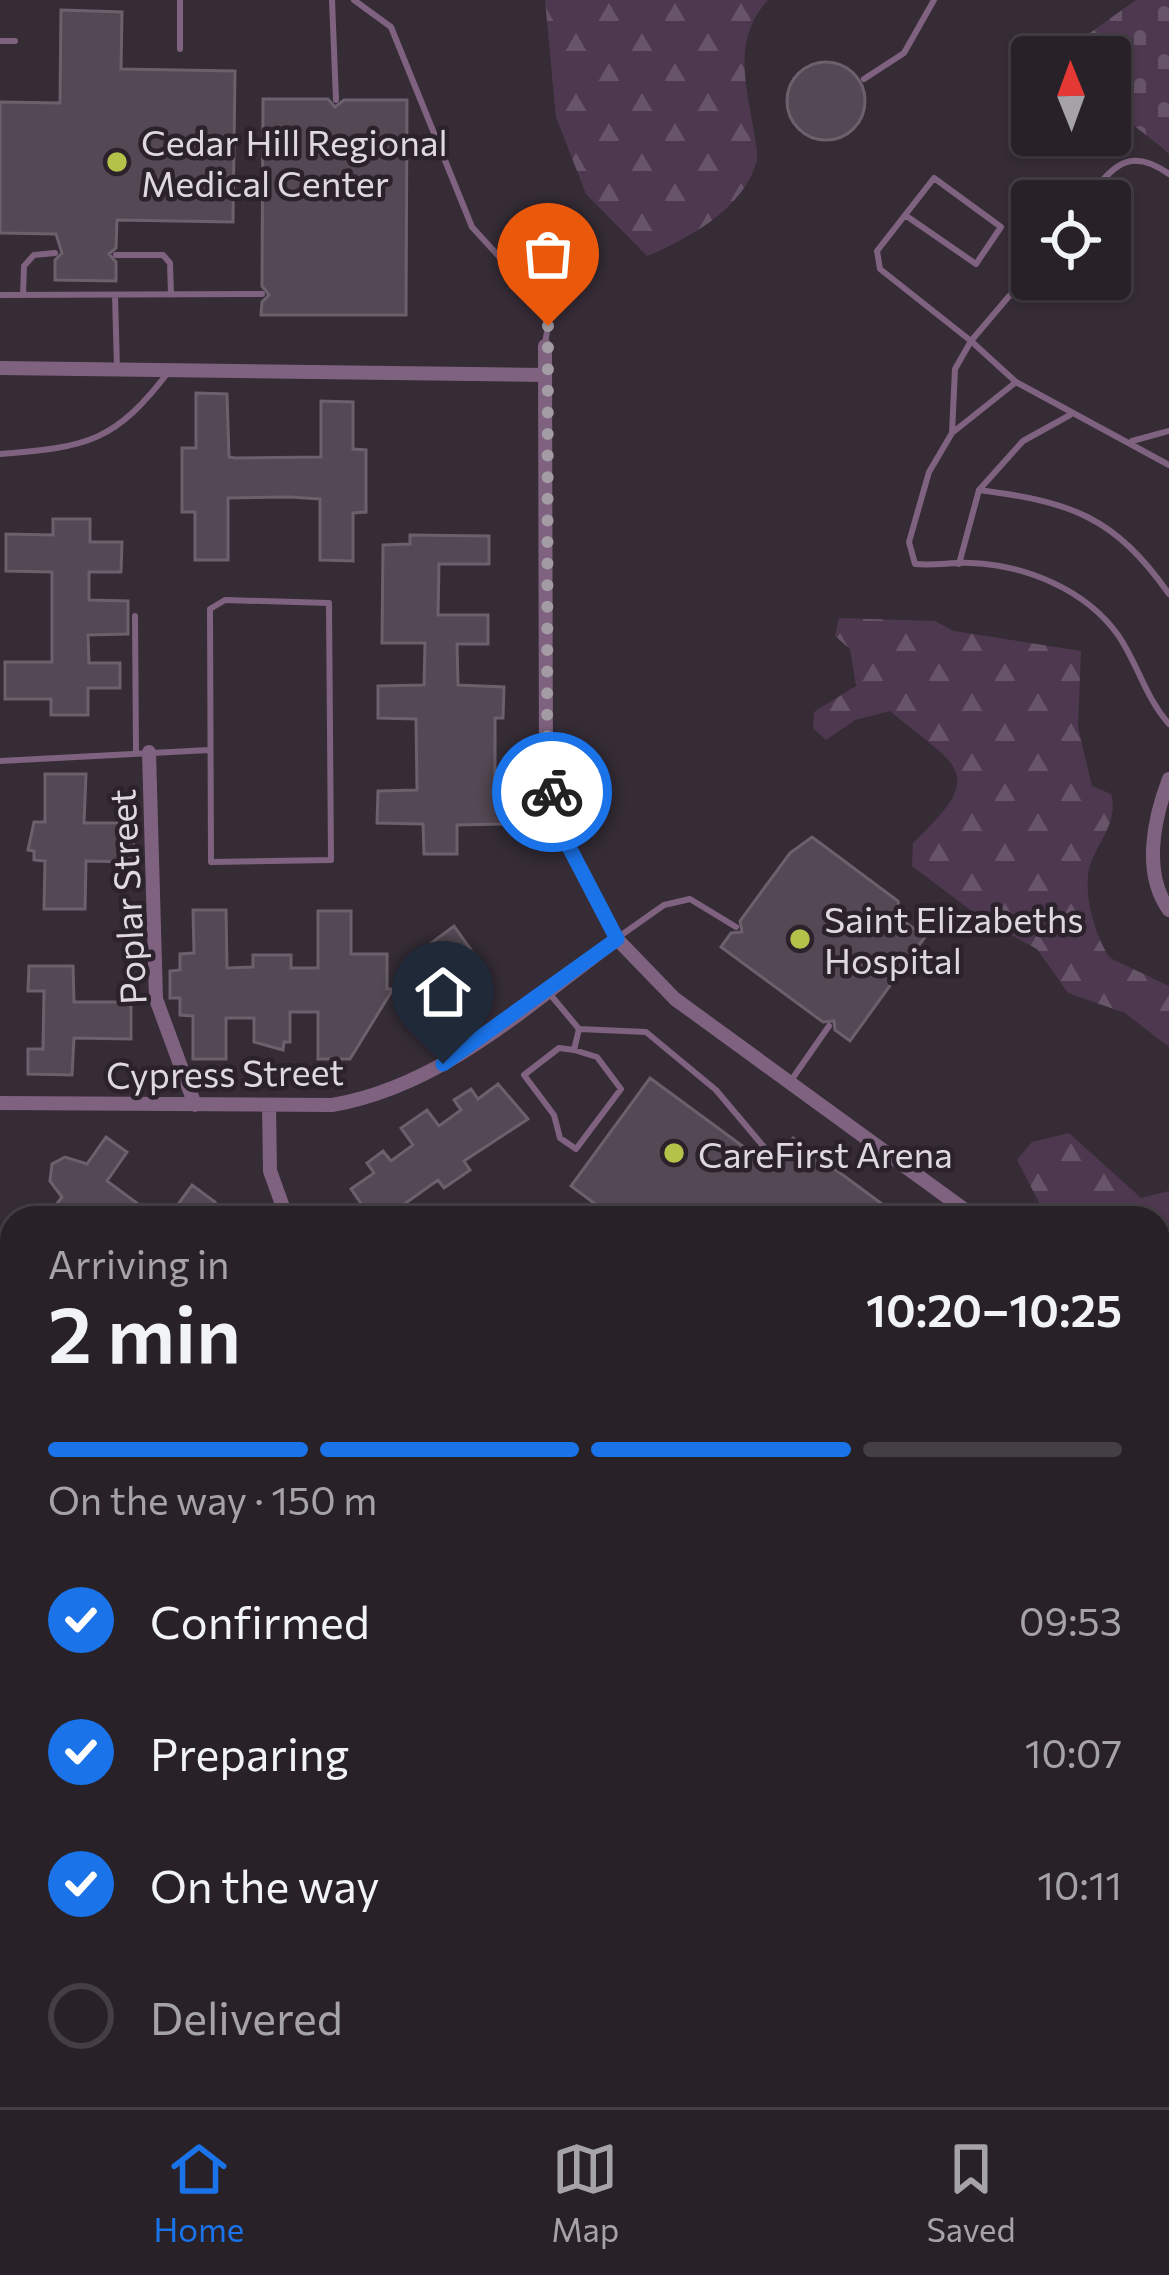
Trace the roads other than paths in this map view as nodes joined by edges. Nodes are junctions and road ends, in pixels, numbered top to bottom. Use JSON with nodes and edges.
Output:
{"nodes":[{"id":1,"x":180,"y":0,"type":"edge"},
{"id":2,"x":332,"y":0,"type":"edge"},
{"id":3,"x":355,"y":0,"type":"edge"},
{"id":4,"x":934,"y":0,"type":"edge"},
{"id":5,"x":0,"y":41,"type":"edge"},
{"id":6,"x":15,"y":41,"type":"dead end"},
{"id":7,"x":180,"y":49,"type":"dead end"},
{"id":8,"x":864,"y":79,"type":"dead end"},
{"id":9,"x":336,"y":100,"type":"dead end"},
{"id":10,"x":1169,"y":174,"type":"edge"},
{"id":11,"x":1103,"y":180,"type":"edge"},
{"id":12,"x":905,"y":215,"type":"junction"},
{"id":13,"x":56,"y":253,"type":"dead end"},
{"id":14,"x":116,"y":255,"type":"dead end"},
{"id":15,"x":262,"y":294,"type":"dead end"},
{"id":16,"x":1011,"y":294,"type":"edge"},
{"id":17,"x":0,"y":295,"type":"edge"},
{"id":18,"x":23,"y":295,"type":"junction"},
{"id":19,"x":115,"y":295,"type":"junction"},
{"id":20,"x":171,"y":295,"type":"junction"},
{"id":21,"x":971,"y":341,"type":"junction"},
{"id":22,"x":545,"y":346,"type":"joint"},
{"id":23,"x":0,"y":368,"type":"edge"},
{"id":24,"x":117,"y":368,"type":"junction"},
{"id":25,"x":172,"y":369,"type":"junction"},
{"id":26,"x":545,"y":375,"type":"junction"},
{"id":27,"x":1016,"y":382,"type":"junction"},
{"id":28,"x":1070,"y":415,"type":"junction"},
{"id":29,"x":1169,"y":431,"type":"edge"},
{"id":30,"x":952,"y":433,"type":"junction"},
{"id":31,"x":1130,"y":442,"type":"junction"},
{"id":32,"x":0,"y":454,"type":"edge"},
{"id":33,"x":1169,"y":465,"type":"edge"},
{"id":34,"x":979,"y":490,"type":"junction"},
{"id":35,"x":959,"y":564,"type":"junction"},
{"id":36,"x":1169,"y":594,"type":"edge"},
{"id":37,"x":135,"y":616,"type":"dead end"},
{"id":38,"x":1169,"y":724,"type":"edge"},
{"id":39,"x":209,"y":750,"type":"junction"},
{"id":40,"x":143,"y":752,"type":"junction"},
{"id":41,"x":0,"y":761,"type":"edge"},
{"id":42,"x":1169,"y":779,"type":"edge"},
{"id":43,"x":1169,"y":910,"type":"edge"},
{"id":44,"x":736,"y":926,"type":"dead end"},
{"id":45,"x":617,"y":939,"type":"junction"},
{"id":46,"x":547,"y":991,"type":"junction"},
{"id":47,"x":829,"y":1025,"type":"dead end"},
{"id":48,"x":579,"y":1029,"type":"junction"},
{"id":49,"x":574,"y":1050,"type":"junction"},
{"id":50,"x":789,"y":1084,"type":"junction"},
{"id":51,"x":0,"y":1103,"type":"edge"},
{"id":52,"x":196,"y":1105,"type":"junction"},
{"id":53,"x":268,"y":1105,"type":"junction"},
{"id":54,"x":764,"y":1147,"type":"dead end"},
{"id":55,"x":282,"y":1206,"type":"edge"},
{"id":56,"x":959,"y":1206,"type":"edge"}],
"edges":[{"from":1,"to":7,"type":"lane"},
{"from":2,"to":9,"type":"lane"},
{"from":3,"to":22,"type":"lane"},
{"from":4,"to":8,"type":"lane"},
{"from":5,"to":6,"type":"lane"},
{"from":10,"to":11,"type":"lane"},
{"from":12,"to":12,"type":"lane"},
{"from":12,"to":21,"type":"lane"},
{"from":13,"to":18,"type":"lane"},
{"from":14,"to":20,"type":"lane"},
{"from":15,"to":20,"type":"lane"},
{"from":16,"to":21,"type":"lane"},
{"from":17,"to":18,"type":"lane"},
{"from":18,"to":19,"type":"lane"},
{"from":19,"to":20,"type":"lane"},
{"from":19,"to":24,"type":"lane"},
{"from":21,"to":27,"type":"lane"},
{"from":21,"to":30,"type":"lane"},
{"from":22,"to":26,"type":"street"},
{"from":23,"to":24,"type":"street"},
{"from":24,"to":25,"type":"street"},
{"from":25,"to":26,"type":"street"},
{"from":25,"to":32,"type":"lane"},
{"from":26,"to":45,"type":"street"},
{"from":27,"to":28,"type":"lane"},
{"from":27,"to":30,"type":"lane"},
{"from":28,"to":31,"type":"lane"},
{"from":28,"to":34,"type":"lane"},
{"from":29,"to":31,"type":"lane"},
{"from":30,"to":35,"type":"lane"},
{"from":31,"to":33,"type":"lane"},
{"from":34,"to":35,"type":"lane"},
{"from":34,"to":36,"type":"lane"},
{"from":35,"to":38,"type":"lane"},
{"from":37,"to":40,"type":"lane"},
{"from":39,"to":39,"type":"lane"},
{"from":39,"to":40,"type":"lane"},
{"from":40,"to":41,"type":"lane"},
{"from":40,"to":52,"type":"street","name":"Poplar Street"},
{"from":42,"to":43,"type":"street"},
{"from":44,"to":45,"type":"lane"},
{"from":45,"to":46,"type":"street","name":"Cypress Street"},
{"from":45,"to":50,"type":"street"},
{"from":46,"to":48,"type":"lane"},
{"from":46,"to":53,"type":"street","name":"Cypress Street"},
{"from":47,"to":50,"type":"lane"},
{"from":48,"to":49,"type":"lane"},
{"from":48,"to":54,"type":"lane"},
{"from":49,"to":49,"type":"lane"},
{"from":50,"to":56,"type":"street"},
{"from":51,"to":52,"type":"street","name":"Cypress Street"},
{"from":52,"to":53,"type":"street","name":"Cypress Street"},
{"from":53,"to":55,"type":"street"}]}
